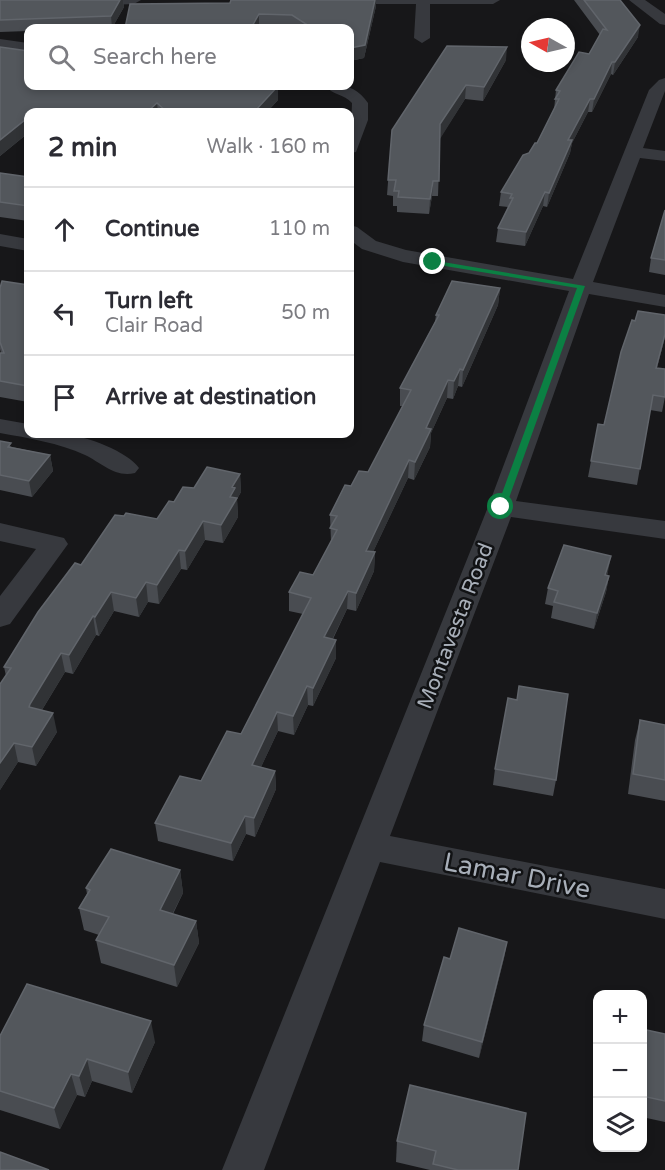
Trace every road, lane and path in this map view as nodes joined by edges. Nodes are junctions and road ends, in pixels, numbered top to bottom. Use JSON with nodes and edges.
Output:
{"nodes":[{"id":1,"x":134,"y":0,"type":"edge"},
{"id":2,"x":369,"y":0,"type":"edge"},
{"id":3,"x":493,"y":0,"type":"edge"},
{"id":4,"x":636,"y":0,"type":"edge"},
{"id":5,"x":423,"y":1,"type":"edge"},
{"id":6,"x":67,"y":3,"type":"edge"},
{"id":7,"x":665,"y":21,"type":"edge"},
{"id":8,"x":422,"y":38,"type":"dead end"},
{"id":9,"x":0,"y":44,"type":"edge"},
{"id":10,"x":24,"y":47,"type":"edge"},
{"id":11,"x":665,"y":83,"type":"edge"},
{"id":12,"x":344,"y":90,"type":"edge"},
{"id":13,"x":354,"y":136,"type":"edge"},
{"id":14,"x":634,"y":152,"type":"junction"},
{"id":15,"x":665,"y":156,"type":"edge"},
{"id":16,"x":354,"y":236,"type":"edge"},
{"id":17,"x":0,"y":240,"type":"edge"},
{"id":18,"x":24,"y":244,"type":"edge"},
{"id":19,"x":0,"y":256,"type":"edge"},
{"id":20,"x":24,"y":259,"type":"edge"},
{"id":21,"x":581,"y":286,"type":"junction"},
{"id":22,"x":665,"y":301,"type":"edge"},
{"id":23,"x":0,"y":426,"type":"edge"},
{"id":24,"x":24,"y":430,"type":"edge"},
{"id":25,"x":54,"y":438,"type":"edge"},
{"id":26,"x":126,"y":468,"type":"dead end"},
{"id":27,"x":501,"y":507,"type":"junction"},
{"id":28,"x":665,"y":530,"type":"edge"},
{"id":29,"x":0,"y":532,"type":"edge"},
{"id":30,"x":0,"y":616,"type":"edge"},
{"id":31,"x":370,"y":846,"type":"junction"},
{"id":32,"x":665,"y":904,"type":"edge"},
{"id":33,"x":243,"y":1170,"type":"edge"}],
"edges":[{"from":1,"to":6,"type":"street"},
{"from":2,"to":5,"type":"street"},
{"from":3,"to":5,"type":"street"},
{"from":4,"to":7,"type":"street"},
{"from":5,"to":8,"type":"street"},
{"from":9,"to":10,"type":"street"},
{"from":11,"to":14,"type":"street","name":"Montavesta Road"},
{"from":12,"to":13,"type":"street"},
{"from":14,"to":15,"type":"street"},
{"from":14,"to":21,"type":"street","name":"Montavesta Road"},
{"from":16,"to":21,"type":"street"},
{"from":17,"to":18,"type":"street"},
{"from":19,"to":20,"type":"street"},
{"from":21,"to":22,"type":"street"},
{"from":21,"to":27,"type":"street","name":"Montavesta Road"},
{"from":23,"to":24,"type":"street"},
{"from":25,"to":26,"type":"street"},
{"from":27,"to":28,"type":"street"},
{"from":27,"to":31,"type":"street","name":"Montavesta Road"},
{"from":29,"to":30,"type":"street"},
{"from":31,"to":32,"type":"street","name":"Lamar Drive"},
{"from":31,"to":33,"type":"street","name":"Montavesta Road"}]}
